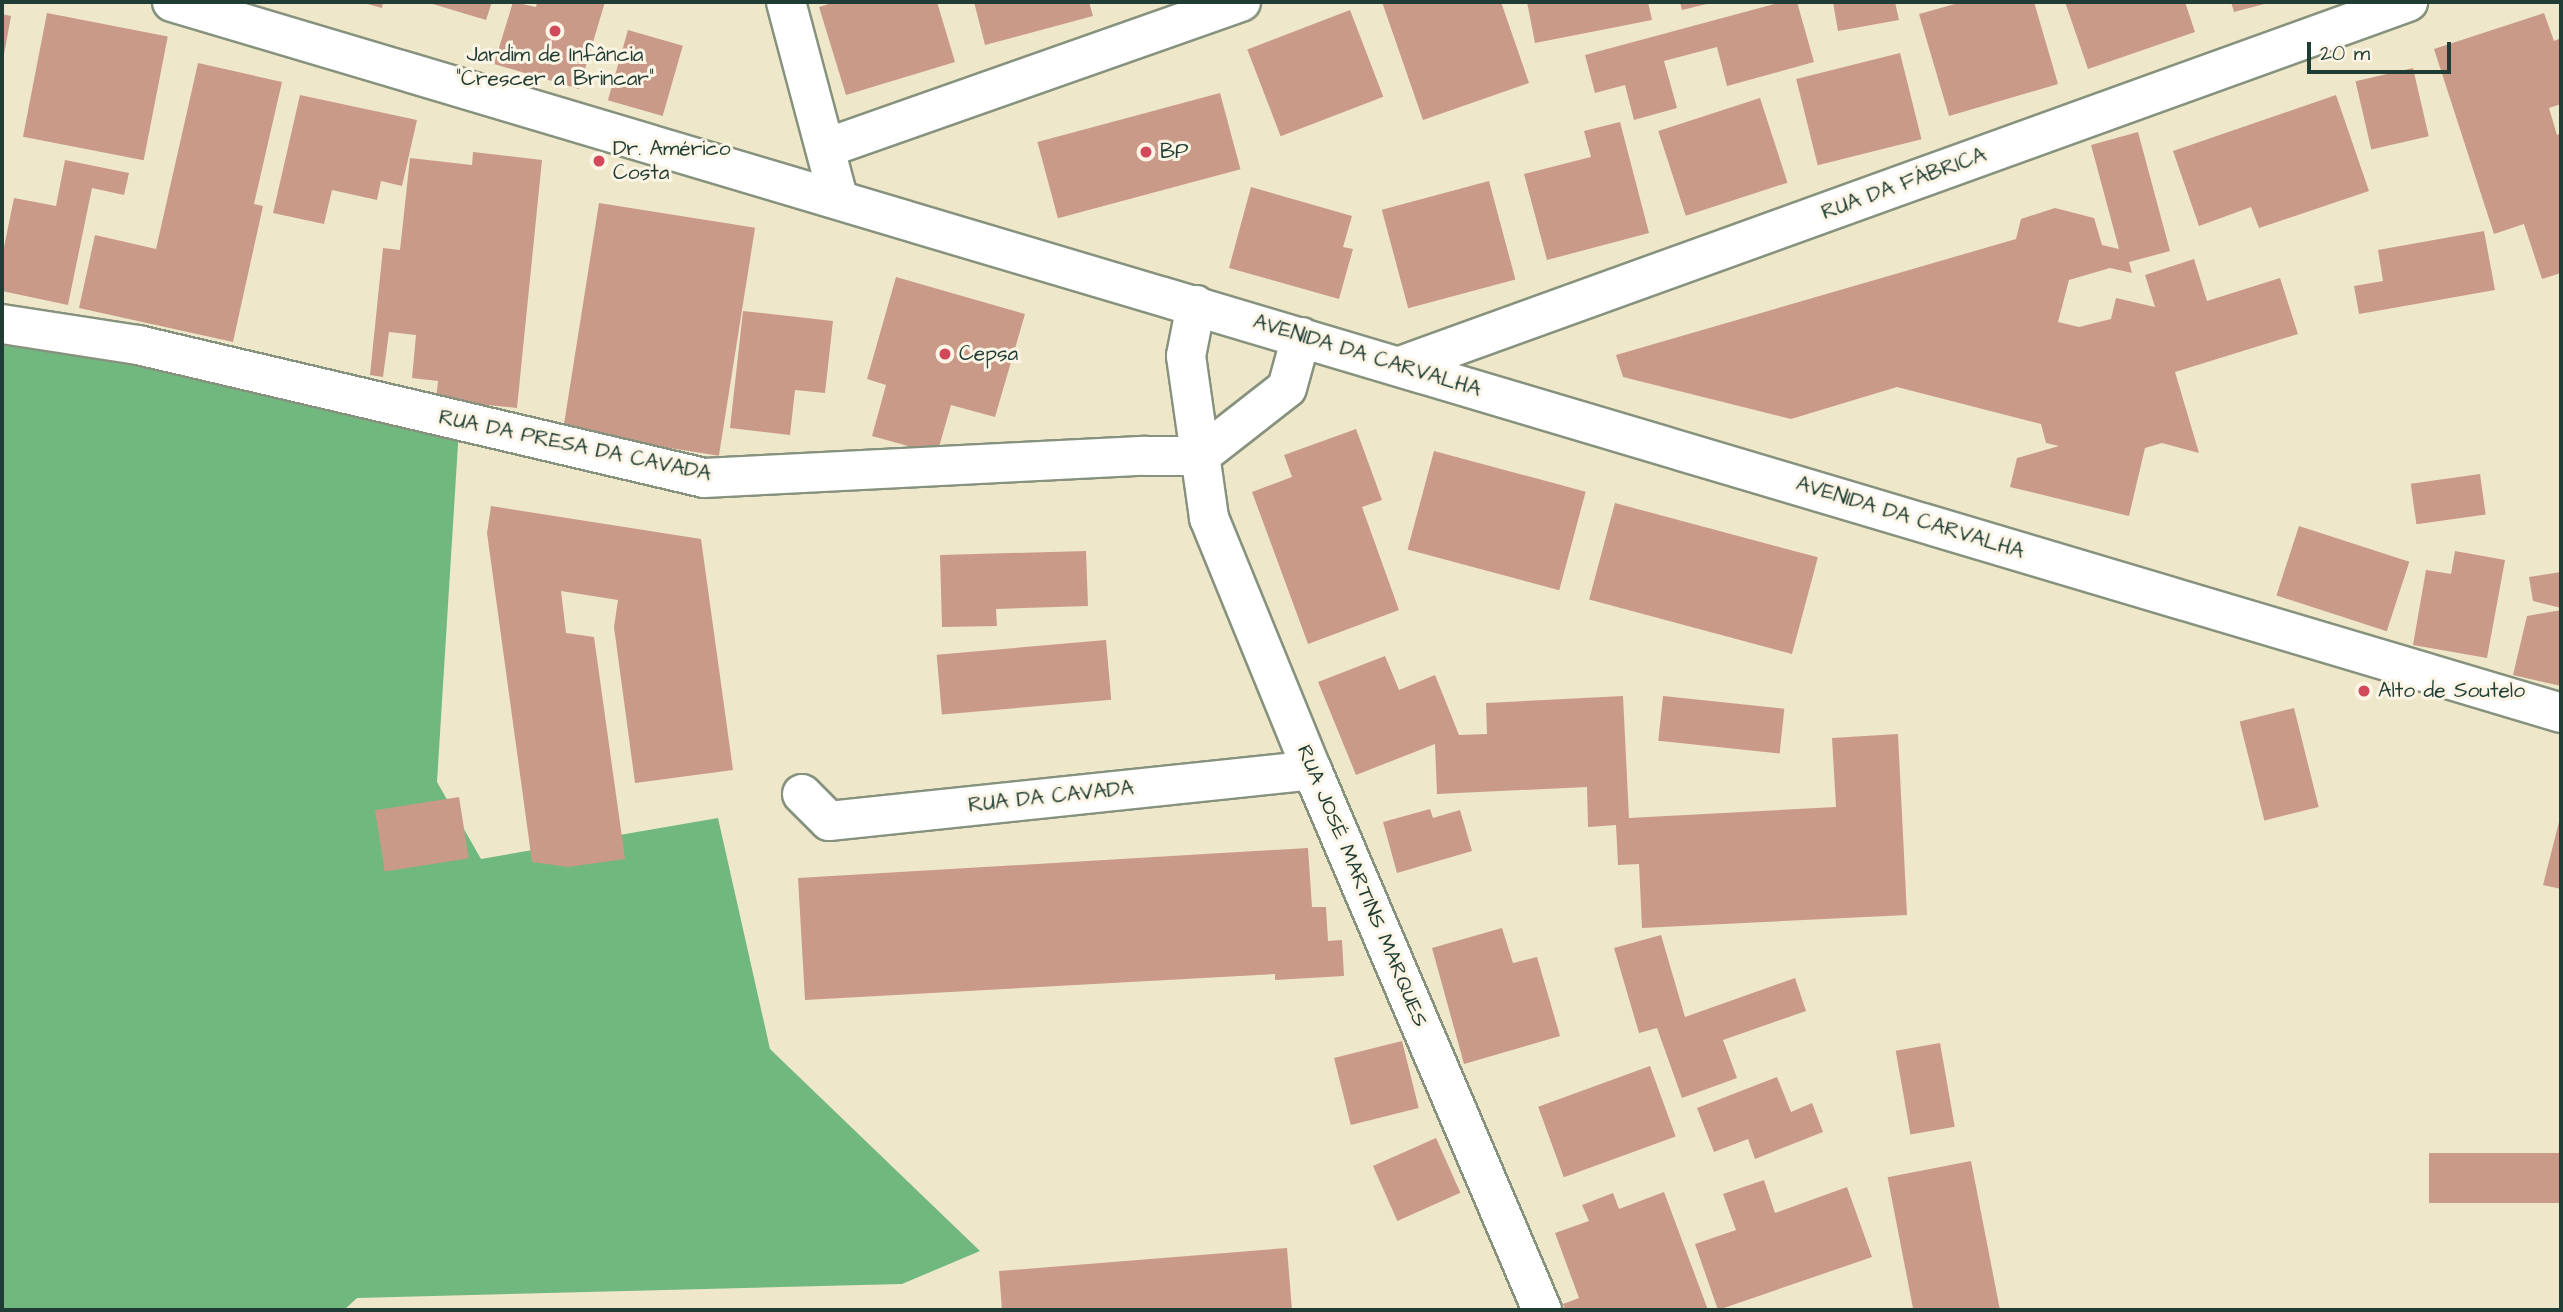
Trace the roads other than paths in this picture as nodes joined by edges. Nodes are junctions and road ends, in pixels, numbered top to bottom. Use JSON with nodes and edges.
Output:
{"nodes":[{"id":1,"x":172,"y":2,"type":"edge"},
{"id":2,"x":786,"y":2,"type":"edge"},
{"id":3,"x":1241,"y":2,"type":"edge"},
{"id":4,"x":2408,"y":2,"type":"edge"},
{"id":5,"x":826,"y":148,"type":"junction"},
{"id":6,"x":838,"y":198,"type":"junction"},
{"id":7,"x":1196,"y":305,"type":"junction"},
{"id":8,"x":2,"y":324,"type":"edge"},
{"id":9,"x":1301,"y":337,"type":"junction"},
{"id":10,"x":1400,"y":366,"type":"junction"},
{"id":11,"x":1200,"y":456,"type":"junction"},
{"id":12,"x":2561,"y":713,"type":"edge"},
{"id":13,"x":1312,"y":770,"type":"junction"},
{"id":14,"x":802,"y":794,"type":"dead end"},
{"id":15,"x":1542,"y":1310,"type":"edge"}],
"edges":[{"from":1,"to":6,"type":"street","name":"AVENIDA DA CARVALHA"},
{"from":2,"to":5,"type":"street"},
{"from":3,"to":5,"type":"street"},
{"from":4,"to":10,"type":"street","name":"RUA DA FÁBRICA"},
{"from":5,"to":6,"type":"street"},
{"from":6,"to":7,"type":"street","name":"AVENIDA DA CARVALHA"},
{"from":7,"to":9,"type":"street","name":"AVENIDA DA CARVALHA"},
{"from":7,"to":11,"type":"street"},
{"from":8,"to":11,"type":"street","name":"RUA DA PRESA DA CAVADA"},
{"from":9,"to":10,"type":"street","name":"AVENIDA DA CARVALHA"},
{"from":9,"to":11,"type":"street"},
{"from":10,"to":12,"type":"street","name":"AVENIDA DA CARVALHA"},
{"from":11,"to":13,"type":"street","name":"RUA JOSÉ MARTINS MARQUES"},
{"from":13,"to":14,"type":"street","name":"RUA DA CAVADA"},
{"from":13,"to":15,"type":"street","name":"RUA JOSÉ MARTINS MARQUES"}]}
